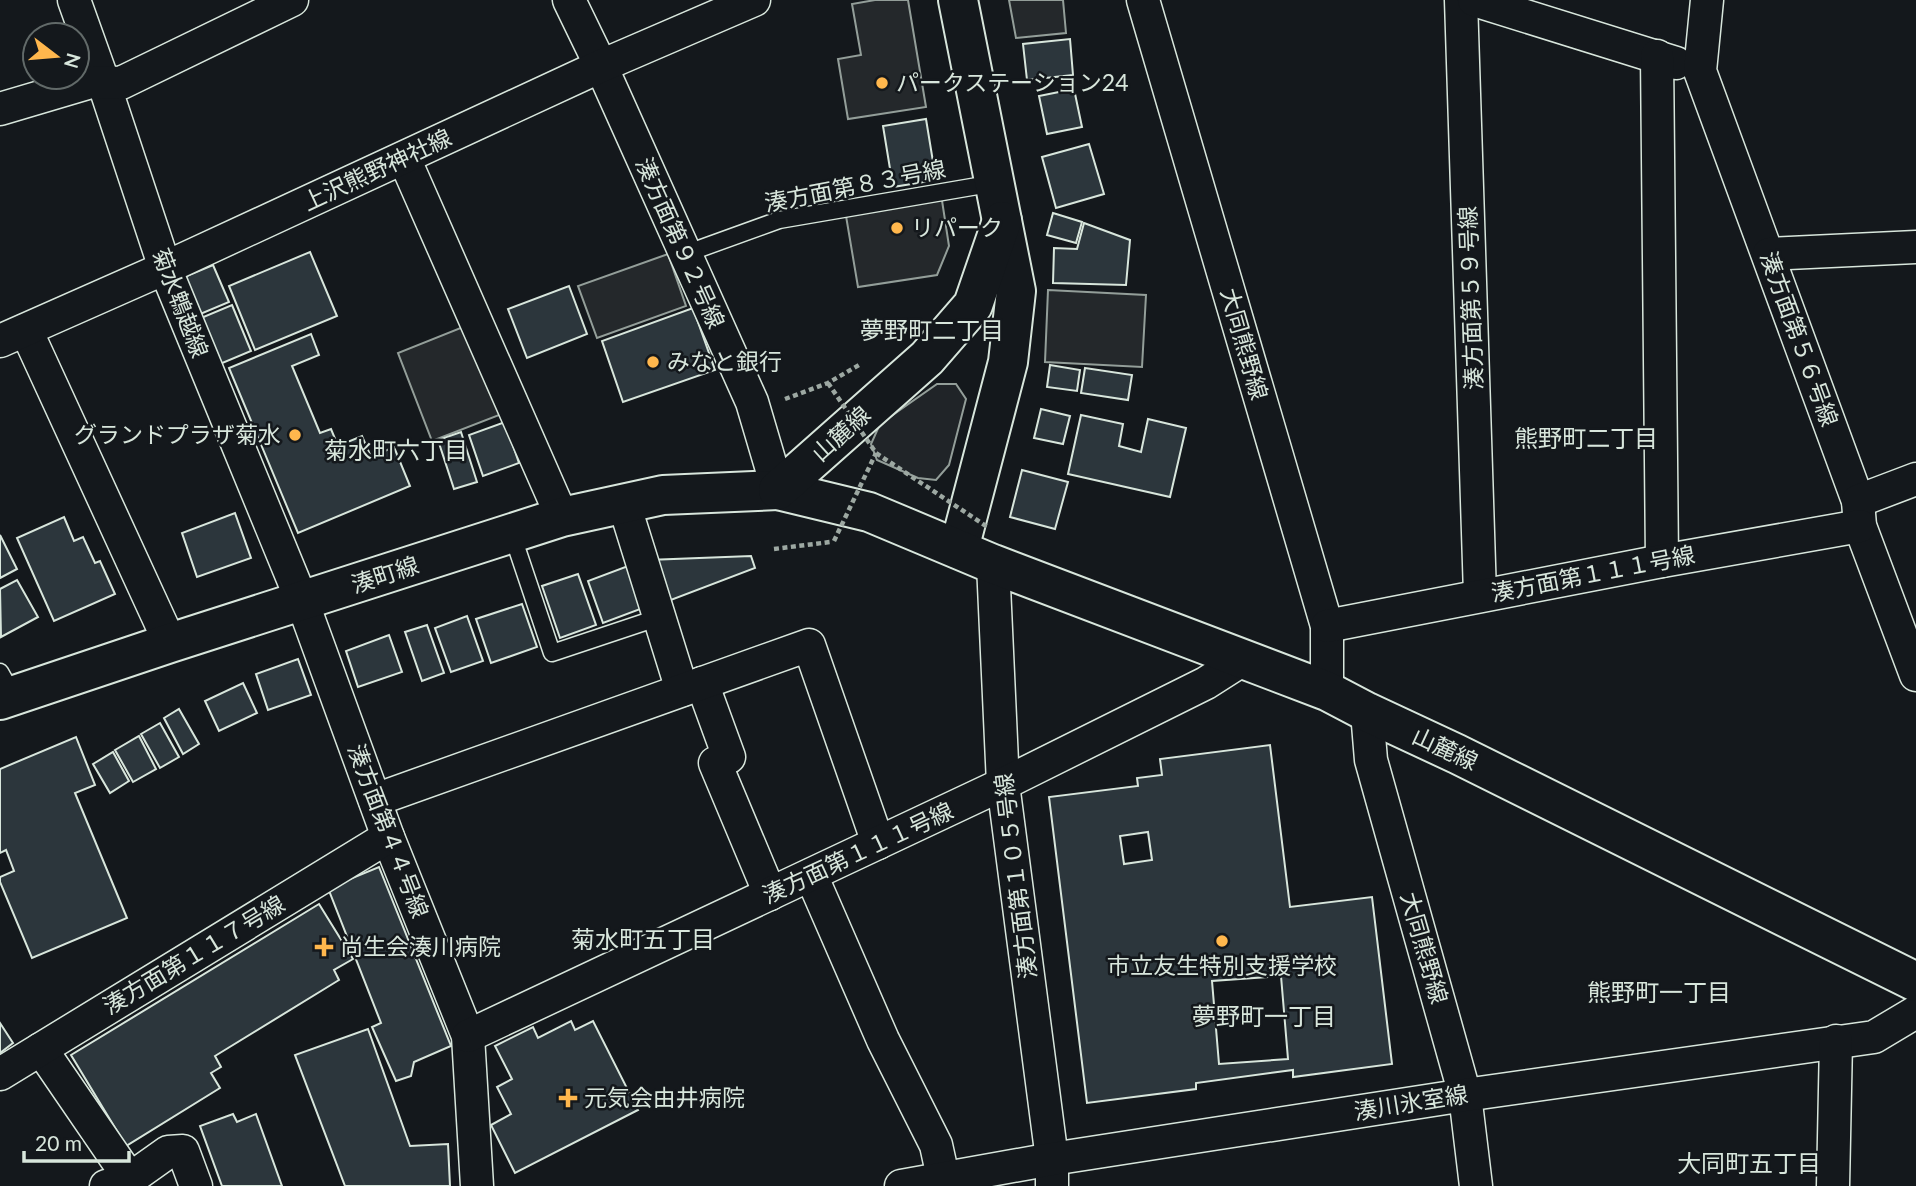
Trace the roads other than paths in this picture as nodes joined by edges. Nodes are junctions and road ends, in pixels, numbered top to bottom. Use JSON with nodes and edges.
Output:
{"nodes":[{"id":1,"x":74,"y":0,"type":"edge"},
{"id":2,"x":569,"y":0,"type":"edge"},
{"id":3,"x":754,"y":0,"type":"edge"},
{"id":4,"x":958,"y":0,"type":"edge"},
{"id":5,"x":1143,"y":0,"type":"edge"},
{"id":6,"x":1461,"y":0,"type":"edge"},
{"id":7,"x":1474,"y":0,"type":"edge"},
{"id":8,"x":1707,"y":0,"type":"edge"},
{"id":9,"x":278,"y":3,"type":"edge"},
{"id":10,"x":1657,"y":56,"type":"junction"},
{"id":11,"x":601,"y":66,"type":"junction"},
{"id":12,"x":1700,"y":71,"type":"junction"},
{"id":13,"x":104,"y":84,"type":"junction"},
{"id":14,"x":0,"y":109,"type":"edge"},
{"id":15,"x":404,"y":158,"type":"junction"},
{"id":16,"x":999,"y":202,"type":"junction"},
{"id":17,"x":1916,"y":247,"type":"edge"},
{"id":18,"x":685,"y":254,"type":"junction"},
{"id":19,"x":1769,"y":254,"type":"junction"},
{"id":20,"x":165,"y":268,"type":"junction"},
{"id":21,"x":13,"y":336,"type":"edge"},
{"id":22,"x":1916,"y":479,"type":"edge"},
{"id":23,"x":778,"y":490,"type":"junction"},
{"id":24,"x":624,"y":504,"type":"junction"},
{"id":25,"x":1859,"y":513,"type":"junction"},
{"id":26,"x":562,"y":517,"type":"junction"},
{"id":27,"x":512,"y":533,"type":"junction"},
{"id":28,"x":980,"y":547,"type":"junction"},
{"id":29,"x":1662,"y":561,"type":"junction"},
{"id":30,"x":1480,"y":595,"type":"junction"},
{"id":31,"x":302,"y":601,"type":"junction"},
{"id":32,"x":660,"y":617,"type":"junction"},
{"id":33,"x":1326,"y":626,"type":"junction"},
{"id":34,"x":170,"y":643,"type":"junction"},
{"id":35,"x":1242,"y":660,"type":"junction"},
{"id":36,"x":1916,"y":675,"type":"edge"},
{"id":37,"x":692,"y":687,"type":"junction"},
{"id":38,"x":4,"y":689,"type":"edge"},
{"id":39,"x":1327,"y":691,"type":"junction"},
{"id":40,"x":1367,"y":712,"type":"junction"},
{"id":41,"x":1003,"y":784,"type":"junction"},
{"id":42,"x":375,"y":800,"type":"junction"},
{"id":43,"x":388,"y":837,"type":"junction"},
{"id":44,"x":878,"y":843,"type":"junction"},
{"id":45,"x":811,"y":875,"type":"junction"},
{"id":46,"x":770,"y":894,"type":"junction"},
{"id":47,"x":1916,"y":982,"type":"edge"},
{"id":48,"x":1916,"y":1012,"type":"edge"},
{"id":49,"x":468,"y":1036,"type":"junction"},
{"id":50,"x":1836,"y":1041,"type":"junction"},
{"id":51,"x":41,"y":1049,"type":"junction"},
{"id":52,"x":0,"y":1074,"type":"edge"},
{"id":53,"x":1465,"y":1094,"type":"junction"},
{"id":54,"x":1052,"y":1173,"type":"edge"},
{"id":55,"x":943,"y":1177,"type":"junction"},
{"id":56,"x":118,"y":1182,"type":"edge"},
{"id":57,"x":196,"y":1186,"type":"edge"},
{"id":58,"x":477,"y":1186,"type":"edge"},
{"id":59,"x":901,"y":1186,"type":"edge"},
{"id":60,"x":1476,"y":1186,"type":"edge"},
{"id":61,"x":1833,"y":1186,"type":"edge"}],
"edges":[{"from":1,"to":13,"type":"street","name":"菊水鵯越線"},
{"from":2,"to":11,"type":"street","name":"湊方面第９２号線"},
{"from":3,"to":11,"type":"street","name":"上沢熊野神社線"},
{"from":4,"to":16,"type":"main road"},
{"from":5,"to":33,"type":"street","name":"大同熊野線"},
{"from":6,"to":30,"type":"street","name":"湊方面第５９号線"},
{"from":7,"to":10,"type":"street"},
{"from":8,"to":12,"type":"street","name":"湊方面第５６号線"},
{"from":9,"to":13,"type":"street"},
{"from":10,"to":12,"type":"street"},
{"from":10,"to":29,"type":"street"},
{"from":11,"to":15,"type":"street","name":"上沢熊野神社線"},
{"from":11,"to":18,"type":"street","name":"湊方面第９２号線"},
{"from":12,"to":19,"type":"street","name":"湊方面第５６号線"},
{"from":13,"to":14,"type":"street"},
{"from":13,"to":20,"type":"street","name":"菊水鵯越線"},
{"from":15,"to":20,"type":"street","name":"上沢熊野神社線"},
{"from":15,"to":26,"type":"street"},
{"from":16,"to":18,"type":"lane","name":"湊方面第８３号線"},
{"from":16,"to":23,"type":"main road","name":"山麓線"},
{"from":16,"to":28,"type":"main road"},
{"from":17,"to":19,"type":"street"},
{"from":18,"to":23,"type":"street","name":"湊方面第９２号線"},
{"from":19,"to":25,"type":"street","name":"湊方面第５６号線"},
{"from":20,"to":21,"type":"street","name":"上沢熊野神社線"},
{"from":20,"to":31,"type":"street","name":"菊水鵯越線"},
{"from":21,"to":34,"type":"street"},
{"from":22,"to":25,"type":"street","name":"湊方面第１１１号線"},
{"from":23,"to":24,"type":"main road","name":"湊町線"},
{"from":23,"to":28,"type":"main road","name":"山麓線"},
{"from":24,"to":26,"type":"main road","name":"湊町線"},
{"from":24,"to":32,"type":"street"},
{"from":25,"to":29,"type":"street","name":"湊方面第１１１号線"},
{"from":25,"to":36,"type":"street","name":"湊方面第５６号線"},
{"from":26,"to":27,"type":"main road","name":"湊町線"},
{"from":27,"to":31,"type":"main road","name":"湊町線"},
{"from":27,"to":32,"type":"lane"},
{"from":28,"to":35,"type":"main road","name":"山麓線"},
{"from":28,"to":41,"type":"street","name":"湊方面第１０５号線"},
{"from":29,"to":30,"type":"street","name":"湊方面第１１１号線"},
{"from":30,"to":33,"type":"street","name":"湊方面第１１１号線"},
{"from":31,"to":34,"type":"main road","name":"湊町線"},
{"from":31,"to":42,"type":"street","name":"湊方面第４４号線"},
{"from":32,"to":37,"type":"street"},
{"from":33,"to":39,"type":"street","name":"大同熊野線"},
{"from":34,"to":38,"type":"main road","name":"湊町線"},
{"from":35,"to":39,"type":"main road","name":"山麓線"},
{"from":35,"to":41,"type":"street","name":"湊方面第１１１号線"},
{"from":37,"to":42,"type":"street"},
{"from":37,"to":44,"type":"street"},
{"from":37,"to":46,"type":"street"},
{"from":39,"to":40,"type":"main road","name":"山麓線"},
{"from":40,"to":47,"type":"main road","name":"山麓線"},
{"from":40,"to":53,"type":"street","name":"大同熊野線"},
{"from":41,"to":44,"type":"street","name":"湊方面第１１１号線"},
{"from":41,"to":54,"type":"street","name":"湊方面第１０５号線"},
{"from":42,"to":43,"type":"street","name":"湊方面第４４号線"},
{"from":43,"to":49,"type":"street","name":"湊方面第４４号線"},
{"from":43,"to":51,"type":"street","name":"湊方面第１１７号線"},
{"from":44,"to":45,"type":"street","name":"湊方面第１１１号線"},
{"from":45,"to":46,"type":"street","name":"湊方面第１１１号線"},
{"from":45,"to":55,"type":"street"},
{"from":46,"to":49,"type":"street","name":"湊方面第１１１号線"},
{"from":48,"to":50,"type":"street","name":"湊川氷室線"},
{"from":49,"to":58,"type":"street","name":"湊方面第４４号線"},
{"from":50,"to":53,"type":"street","name":"湊川氷室線"},
{"from":50,"to":61,"type":"street"},
{"from":51,"to":52,"type":"street","name":"湊方面第１１７号線"},
{"from":51,"to":56,"type":"street"},
{"from":53,"to":54,"type":"street","name":"湊川氷室線"},
{"from":53,"to":60,"type":"street","name":"大同熊野線"},
{"from":54,"to":55,"type":"street","name":"湊川氷室線"},
{"from":55,"to":59,"type":"street","name":"湊川氷室線"},
{"from":56,"to":57,"type":"street"}]}
